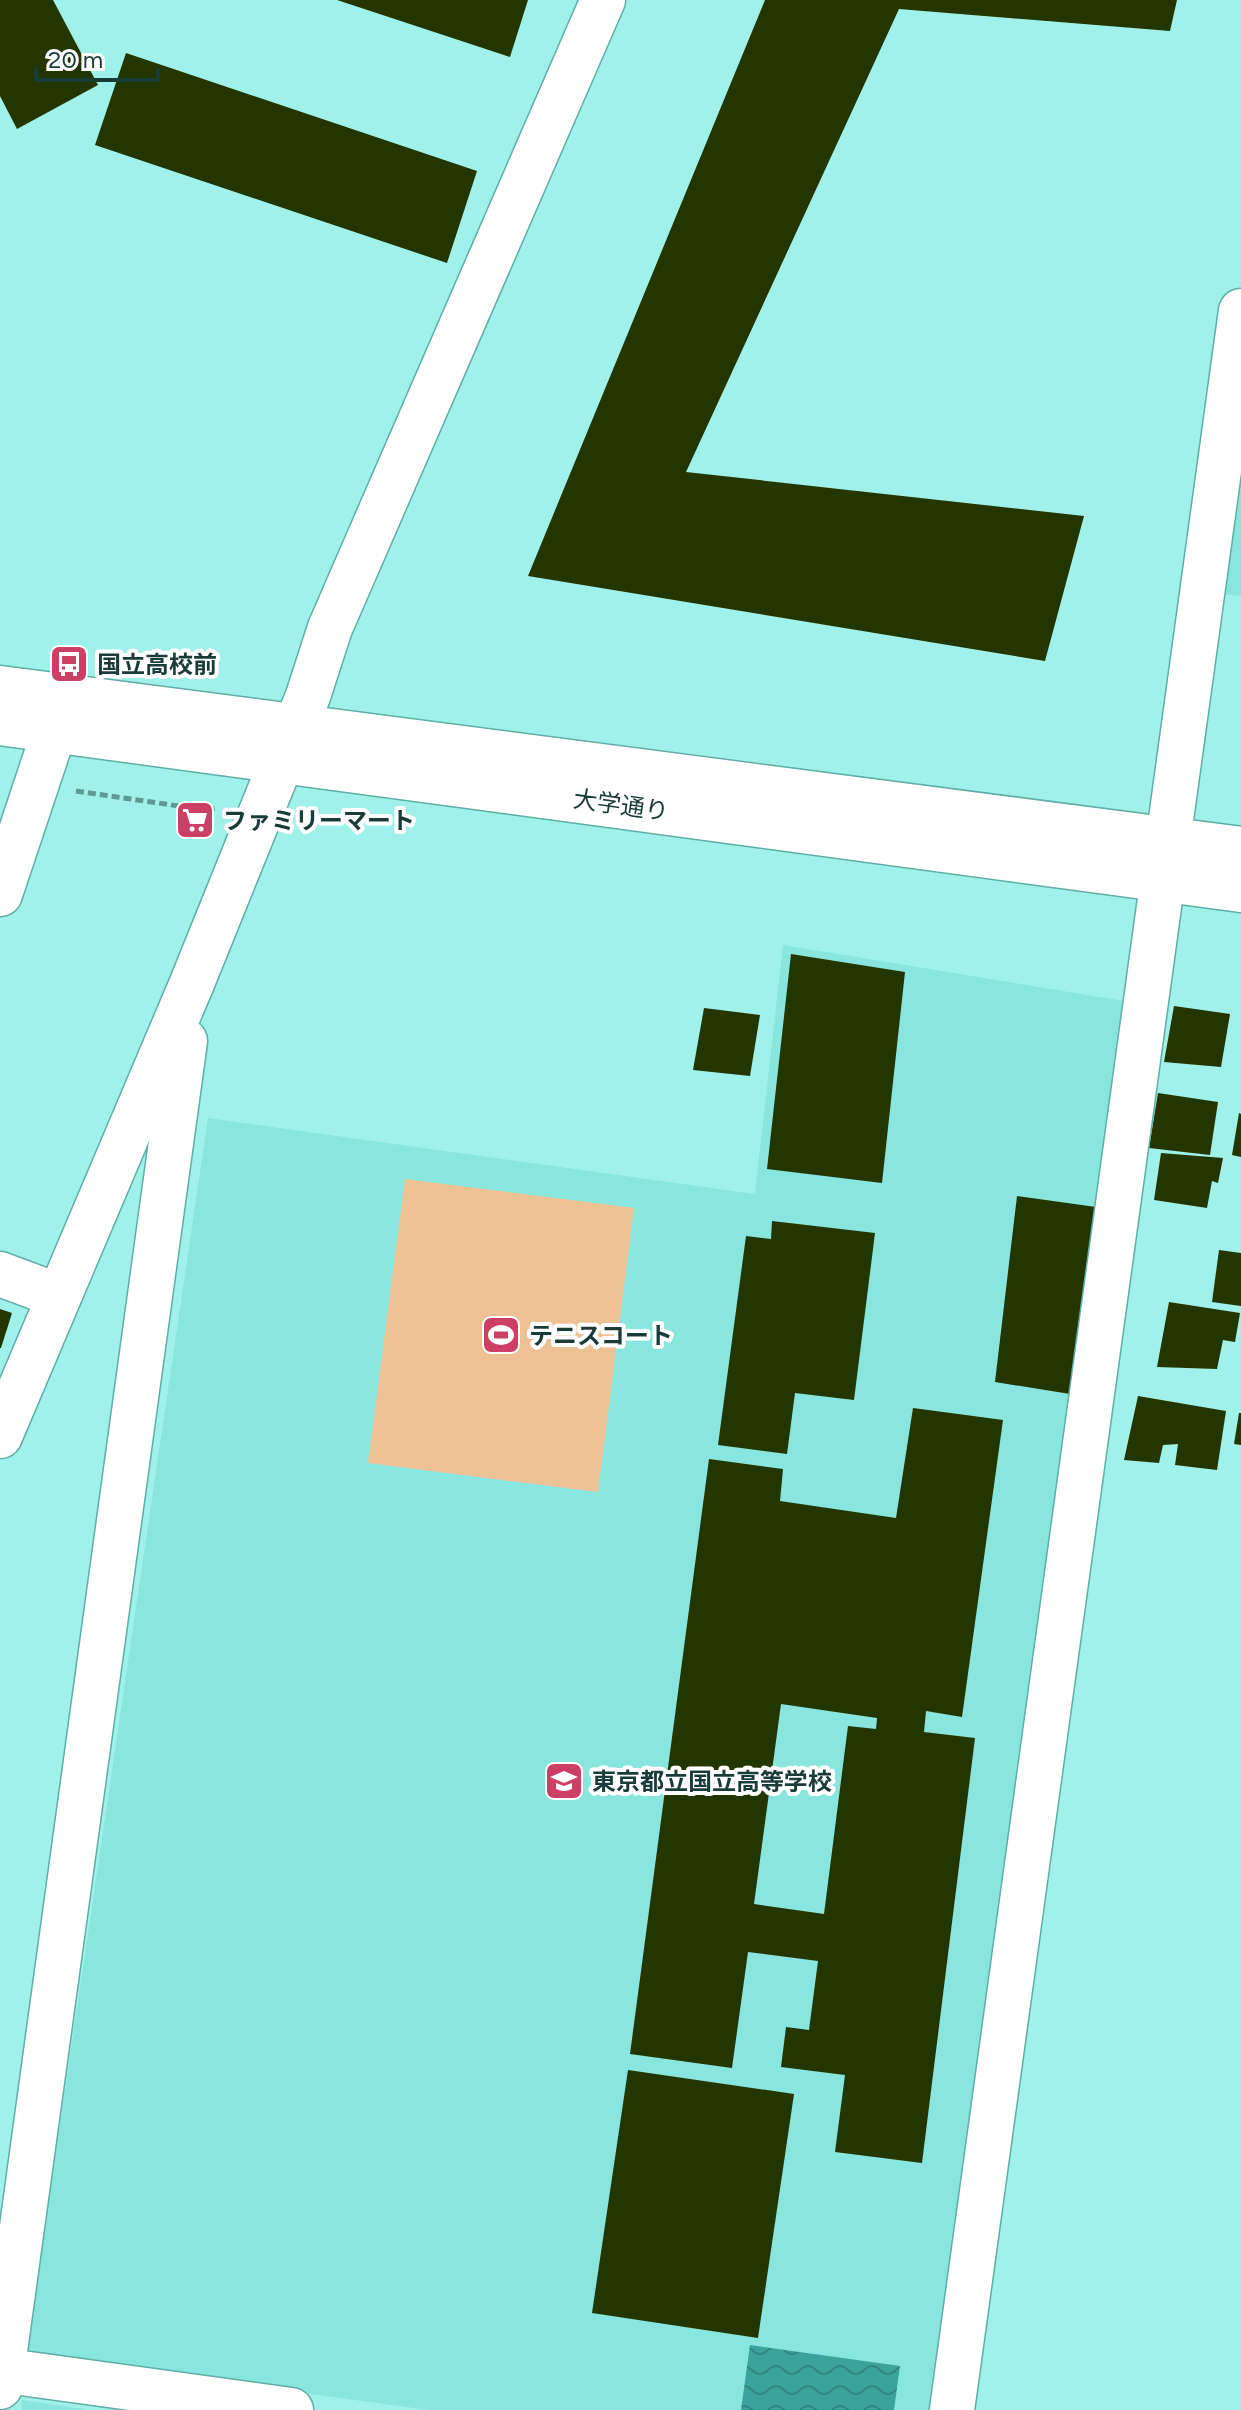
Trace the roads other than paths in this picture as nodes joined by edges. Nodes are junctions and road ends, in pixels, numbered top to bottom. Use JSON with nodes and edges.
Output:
{"nodes":[{"id":1,"x":603,"y":0,"type":"edge"},
{"id":2,"x":1241,"y":311,"type":"edge"},
{"id":3,"x":0,"y":688,"type":"edge"},
{"id":4,"x":61,"y":713,"type":"junction"},
{"id":5,"x":0,"y":723,"type":"edge"},
{"id":6,"x":288,"y":744,"type":"junction"},
{"id":7,"x":1241,"y":849,"type":"edge"},
{"id":8,"x":1165,"y":858,"type":"junction"},
{"id":9,"x":1241,"y":890,"type":"edge"},
{"id":10,"x":0,"y":894,"type":"edge"},
{"id":11,"x":192,"y":983,"type":"junction"},
{"id":12,"x":0,"y":1274,"type":"edge"},
{"id":13,"x":59,"y":1296,"type":"junction"},
{"id":14,"x":0,"y":1436,"type":"edge"},
{"id":15,"x":1,"y":2376,"type":"edge"},
{"id":16,"x":291,"y":2410,"type":"edge"},
{"id":17,"x":952,"y":2410,"type":"edge"}],
"edges":[{"from":1,"to":6,"type":"street"},
{"from":2,"to":8,"type":"street"},
{"from":3,"to":4,"type":"street","name":"大学通り"},
{"from":4,"to":5,"type":"street","name":"大学通り"},
{"from":4,"to":6,"type":"street","name":"大学通り"},
{"from":4,"to":10,"type":"street"},
{"from":6,"to":8,"type":"street","name":"大学通り"},
{"from":6,"to":11,"type":"street"},
{"from":7,"to":8,"type":"street","name":"大学通り"},
{"from":8,"to":9,"type":"street","name":"大学通り"},
{"from":8,"to":17,"type":"street"},
{"from":11,"to":13,"type":"street"},
{"from":11,"to":15,"type":"street"},
{"from":12,"to":13,"type":"street"},
{"from":13,"to":14,"type":"street"},
{"from":15,"to":16,"type":"street"}]}
